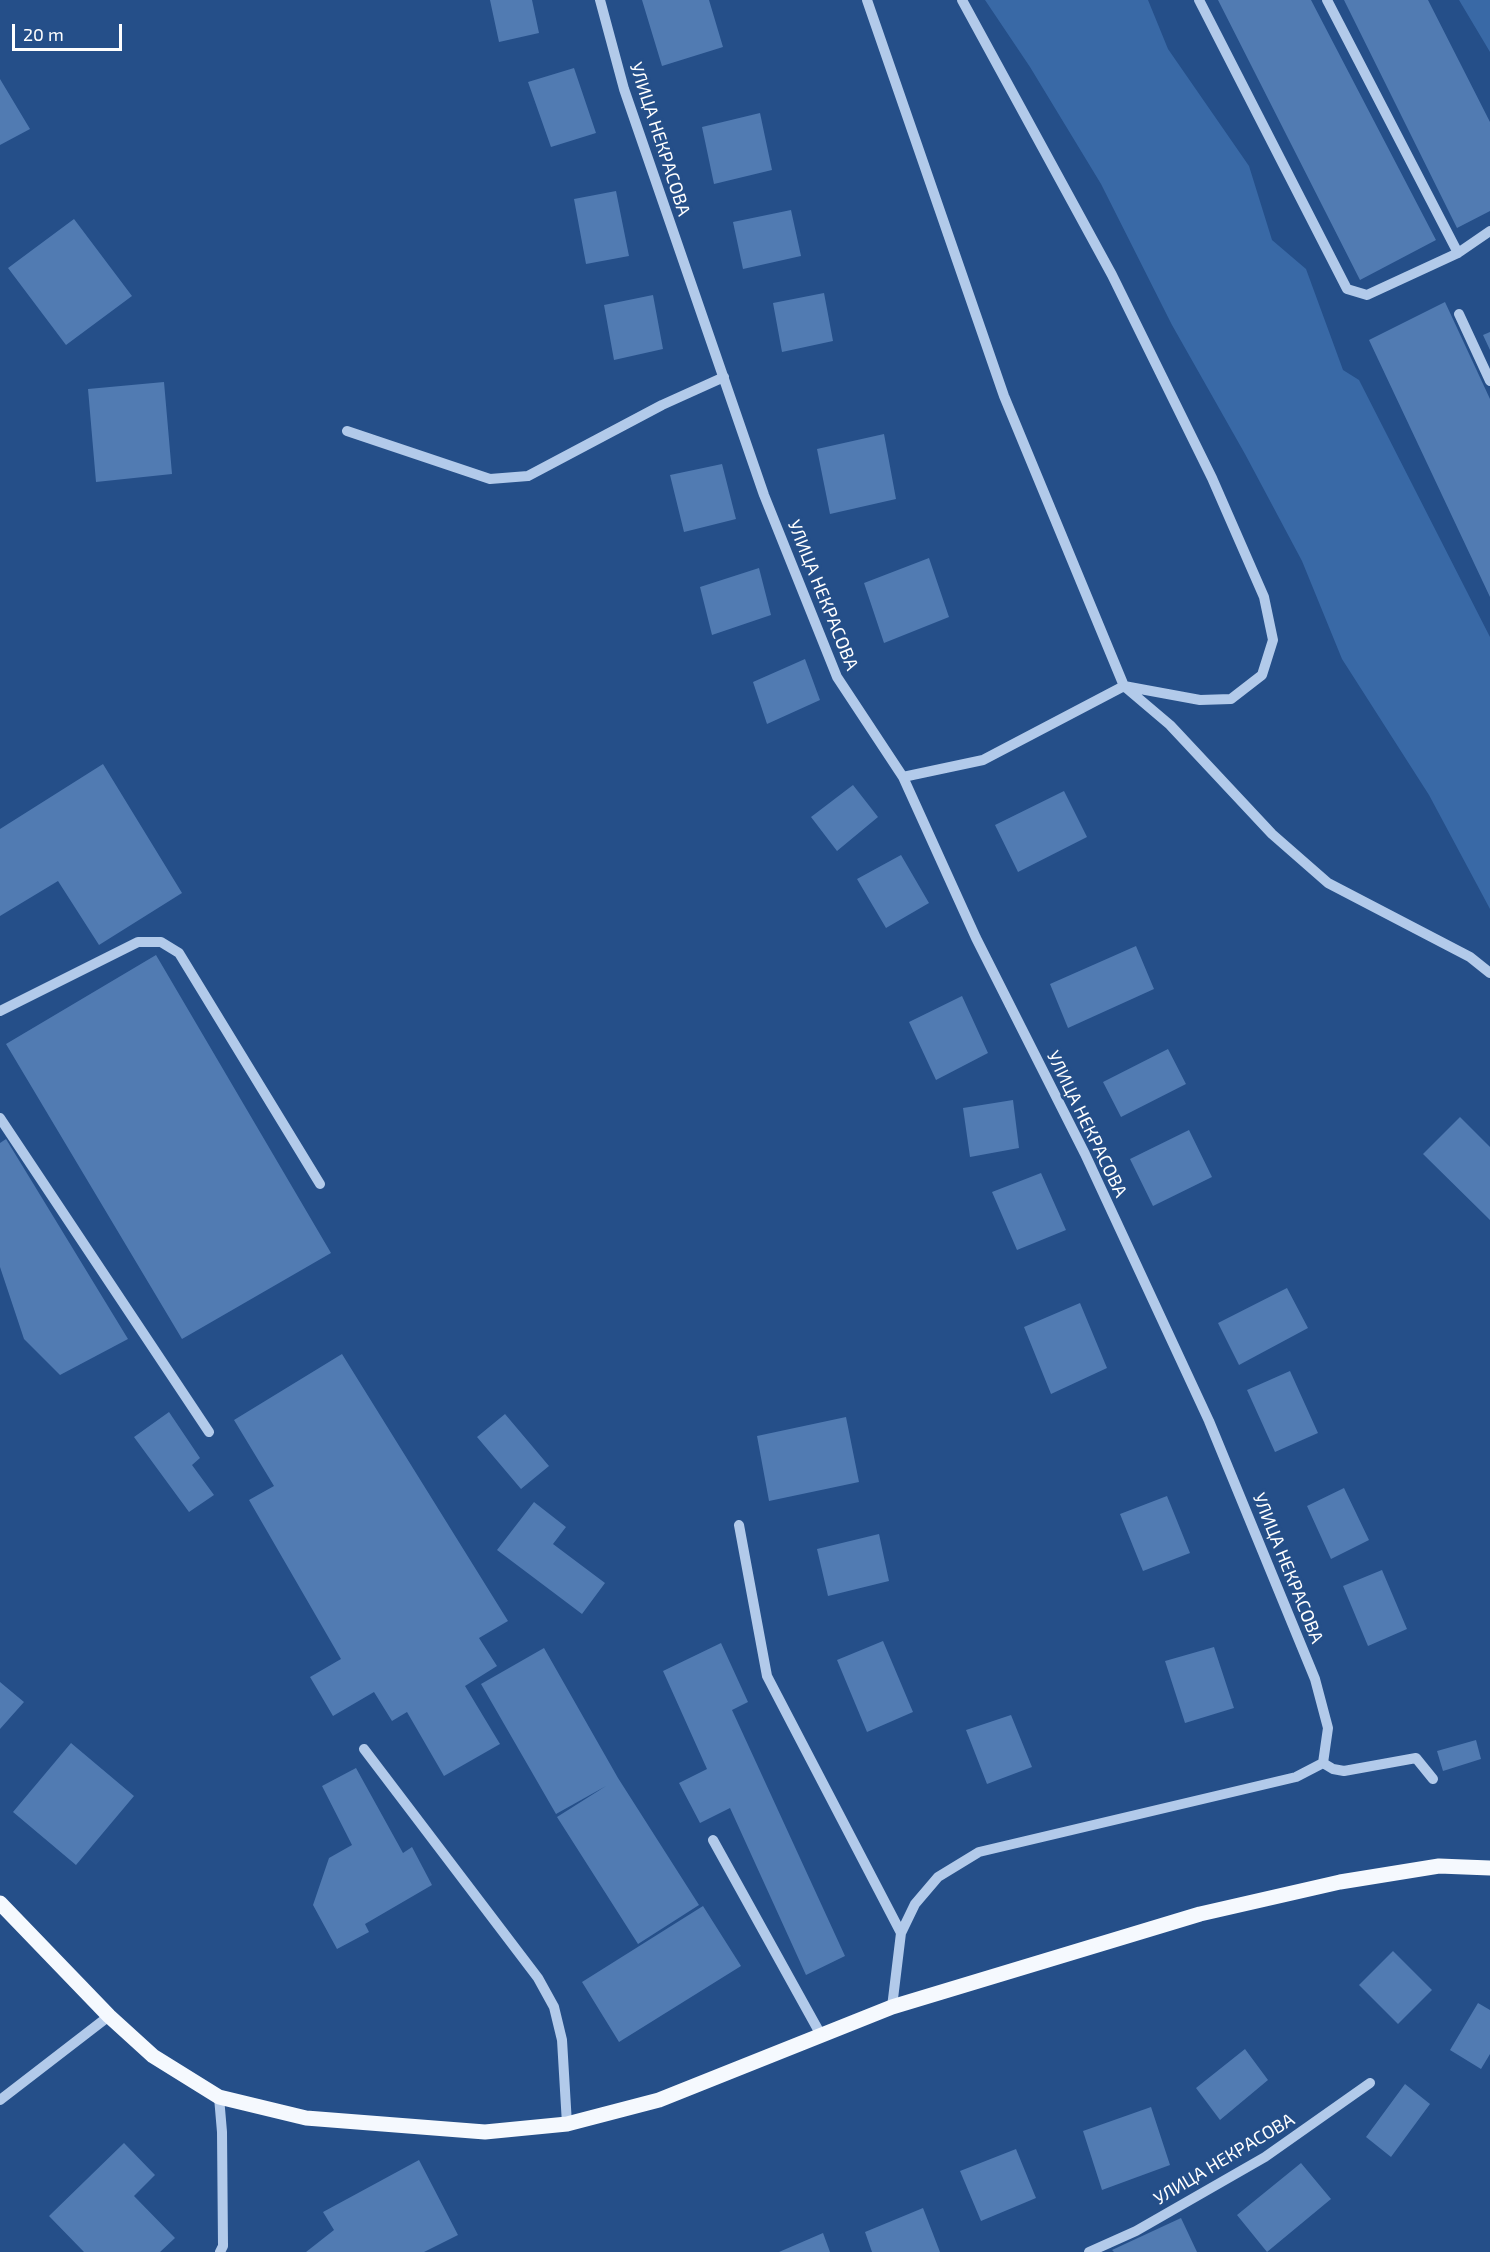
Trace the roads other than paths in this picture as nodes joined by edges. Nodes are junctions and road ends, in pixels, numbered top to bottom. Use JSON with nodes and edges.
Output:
{"nodes":[{"id":1,"x":600,"y":0,"type":"edge"},
{"id":2,"x":867,"y":0,"type":"edge"},
{"id":3,"x":962,"y":0,"type":"edge"},
{"id":4,"x":1199,"y":0,"type":"edge"},
{"id":5,"x":1327,"y":0,"type":"edge"},
{"id":6,"x":1490,"y":231,"type":"edge"},
{"id":7,"x":1458,"y":253,"type":"junction"},
{"id":8,"x":1459,"y":314,"type":"dead end"},
{"id":9,"x":724,"y":376,"type":"junction"},
{"id":10,"x":1490,"y":381,"type":"edge"},
{"id":11,"x":348,"y":430,"type":"dead end"},
{"id":12,"x":1124,"y":686,"type":"junction"},
{"id":13,"x":903,"y":777,"type":"junction"},
{"id":14,"x":1490,"y":973,"type":"edge"},
{"id":15,"x":0,"y":1011,"type":"edge"},
{"id":16,"x":0,"y":1118,"type":"edge"},
{"id":17,"x":320,"y":1184,"type":"dead end"},
{"id":18,"x":209,"y":1432,"type":"dead end"},
{"id":19,"x":739,"y":1525,"type":"dead end"},
{"id":20,"x":364,"y":1749,"type":"dead end"},
{"id":21,"x":1323,"y":1763,"type":"junction"},
{"id":22,"x":1433,"y":1779,"type":"dead end"},
{"id":23,"x":713,"y":1840,"type":"dead end"},
{"id":24,"x":1490,"y":1869,"type":"edge"},
{"id":25,"x":0,"y":1903,"type":"edge"},
{"id":26,"x":901,"y":1933,"type":"junction"},
{"id":27,"x":892,"y":2007,"type":"junction"},
{"id":28,"x":109,"y":2016,"type":"junction"},
{"id":29,"x":820,"y":2035,"type":"junction"},
{"id":30,"x":1370,"y":2083,"type":"dead end"},
{"id":31,"x":5,"y":2088,"type":"edge"},
{"id":32,"x":219,"y":2097,"type":"junction"},
{"id":33,"x":0,"y":2100,"type":"edge"},
{"id":34,"x":567,"y":2124,"type":"junction"},
{"id":35,"x":220,"y":2252,"type":"edge"},
{"id":36,"x":1089,"y":2252,"type":"edge"}],
"edges":[{"from":1,"to":9,"type":"street","name":"УЛИЦА НЕКРАСОВА"},
{"from":2,"to":12,"type":"street"},
{"from":3,"to":12,"type":"street"},
{"from":4,"to":7,"type":"street"},
{"from":5,"to":7,"type":"street"},
{"from":6,"to":7,"type":"street"},
{"from":8,"to":10,"type":"street"},
{"from":9,"to":11,"type":"street"},
{"from":9,"to":13,"type":"street","name":"УЛИЦА НЕКРАСОВА"},
{"from":12,"to":13,"type":"street"},
{"from":12,"to":14,"type":"street"},
{"from":13,"to":21,"type":"street","name":"УЛИЦА НЕКРАСОВА"},
{"from":15,"to":17,"type":"street"},
{"from":16,"to":18,"type":"street"},
{"from":19,"to":26,"type":"street"},
{"from":20,"to":34,"type":"street"},
{"from":21,"to":22,"type":"street"},
{"from":21,"to":26,"type":"street"},
{"from":23,"to":29,"type":"street"},
{"from":24,"to":27,"type":"main road"},
{"from":25,"to":28,"type":"main road"},
{"from":26,"to":27,"type":"street"},
{"from":27,"to":29,"type":"main road"},
{"from":28,"to":31,"type":"street"},
{"from":28,"to":32,"type":"main road"},
{"from":29,"to":34,"type":"main road"},
{"from":30,"to":36,"type":"street","name":"УЛИЦА НЕКРАСОВА"},
{"from":31,"to":33,"type":"street"},
{"from":32,"to":34,"type":"main road"},
{"from":32,"to":35,"type":"street"}]}
